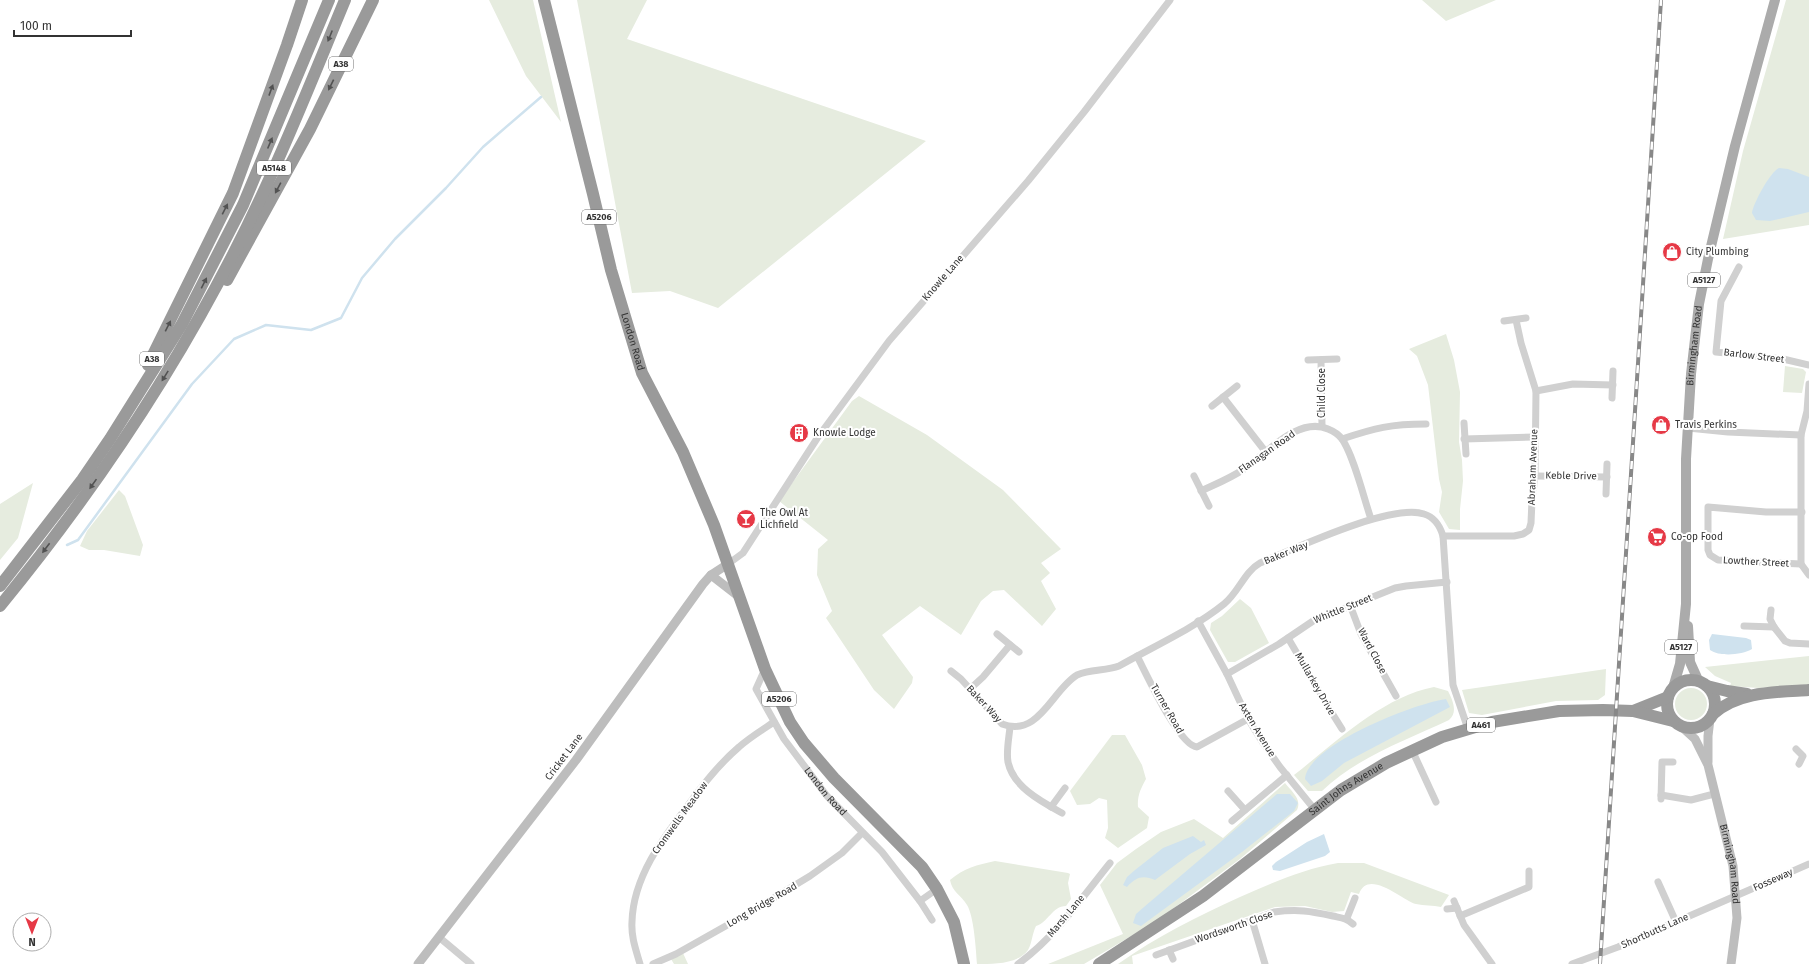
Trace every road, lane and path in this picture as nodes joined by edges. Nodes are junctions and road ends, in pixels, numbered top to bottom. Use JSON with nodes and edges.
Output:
{"nodes":[{"id":1,"x":302,"y":0,"type":"edge"},
{"id":2,"x":329,"y":0,"type":"edge"},
{"id":3,"x":344,"y":0,"type":"edge"},
{"id":4,"x":373,"y":0,"type":"edge"},
{"id":5,"x":544,"y":0,"type":"edge"},
{"id":6,"x":1170,"y":0,"type":"edge"},
{"id":7,"x":1775,"y":0,"type":"edge"},
{"id":8,"x":1739,"y":267,"type":"dead end"},
{"id":9,"x":1526,"y":318,"type":"dead end"},
{"id":10,"x":1516,"y":320,"type":"junction"},
{"id":11,"x":1504,"y":321,"type":"dead end"},
{"id":12,"x":191,"y":330,"type":"junction"},
{"id":13,"x":1337,"y":359,"type":"dead end"},
{"id":14,"x":1308,"y":360,"type":"dead end"},
{"id":15,"x":1321,"y":360,"type":"junction"},
{"id":16,"x":1809,"y":364,"type":"edge"},
{"id":17,"x":1614,"y":372,"type":"dead end"},
{"id":18,"x":1809,"y":384,"type":"edge"},
{"id":19,"x":1613,"y":385,"type":"junction"},
{"id":20,"x":1237,"y":386,"type":"dead end"},
{"id":21,"x":1536,"y":391,"type":"junction"},
{"id":22,"x":1223,"y":397,"type":"junction"},
{"id":23,"x":1612,"y":398,"type":"dead end"},
{"id":24,"x":1212,"y":406,"type":"dead end"},
{"id":25,"x":1807,"y":420,"type":"edge"},
{"id":26,"x":1464,"y":423,"type":"dead end"},
{"id":27,"x":1426,"y":424,"type":"dead end"},
{"id":28,"x":1322,"y":426,"type":"junction"},
{"id":29,"x":1688,"y":428,"type":"junction"},
{"id":30,"x":1801,"y":435,"type":"junction"},
{"id":31,"x":1534,"y":437,"type":"junction"},
{"id":32,"x":1342,"y":439,"type":"junction"},
{"id":33,"x":1464,"y":439,"type":"junction"},
{"id":34,"x":1265,"y":451,"type":"junction"},
{"id":35,"x":1466,"y":454,"type":"dead end"},
{"id":36,"x":1607,"y":464,"type":"dead end"},
{"id":37,"x":1194,"y":476,"type":"dead end"},
{"id":38,"x":1535,"y":476,"type":"junction"},
{"id":39,"x":1606,"y":477,"type":"junction"},
{"id":40,"x":1201,"y":491,"type":"junction"},
{"id":41,"x":1606,"y":494,"type":"dead end"},
{"id":42,"x":1805,"y":498,"type":"edge"},
{"id":43,"x":1209,"y":506,"type":"dead end"},
{"id":44,"x":1802,"y":512,"type":"junction"},
{"id":45,"x":54,"y":515,"type":"junction"},
{"id":46,"x":1371,"y":519,"type":"junction"},
{"id":47,"x":1443,"y":536,"type":"junction"},
{"id":48,"x":728,"y":564,"type":"junction"},
{"id":49,"x":1801,"y":564,"type":"junction"},
{"id":50,"x":711,"y":575,"type":"junction"},
{"id":51,"x":1809,"y":575,"type":"edge"},
{"id":52,"x":1447,"y":582,"type":"junction"},
{"id":53,"x":0,"y":586,"type":"edge"},
{"id":54,"x":738,"y":596,"type":"junction"},
{"id":55,"x":1686,"y":604,"type":"junction"},
{"id":56,"x":1350,"y":605,"type":"junction"},
{"id":57,"x":0,"y":606,"type":"edge"},
{"id":58,"x":1771,"y":610,"type":"dead end"},
{"id":59,"x":1198,"y":621,"type":"junction"},
{"id":60,"x":1744,"y":626,"type":"dead end"},
{"id":61,"x":1774,"y":627,"type":"junction"},
{"id":62,"x":997,"y":634,"type":"dead end"},
{"id":63,"x":1288,"y":638,"type":"junction"},
{"id":64,"x":1809,"y":644,"type":"edge"},
{"id":65,"x":1010,"y":645,"type":"junction"},
{"id":66,"x":1019,"y":652,"type":"dead end"},
{"id":67,"x":1137,"y":656,"type":"junction"},
{"id":68,"x":765,"y":669,"type":"junction"},
{"id":69,"x":951,"y":671,"type":"dead end"},
{"id":70,"x":1227,"y":674,"type":"junction"},
{"id":71,"x":1703,"y":684,"type":"junction"},
{"id":72,"x":970,"y":689,"type":"junction"},
{"id":73,"x":1809,"y":690,"type":"edge"},
{"id":74,"x":1670,"y":692,"type":"junction"},
{"id":75,"x":1755,"y":695,"type":"junction"},
{"id":76,"x":1396,"y":696,"type":"dead end"},
{"id":77,"x":1633,"y":711,"type":"junction"},
{"id":78,"x":1712,"y":716,"type":"junction"},
{"id":79,"x":1248,"y":719,"type":"junction"},
{"id":80,"x":774,"y":722,"type":"junction"},
{"id":81,"x":1678,"y":724,"type":"junction"},
{"id":82,"x":1010,"y":727,"type":"junction"},
{"id":83,"x":1342,"y":729,"type":"dead end"},
{"id":84,"x":1468,"y":729,"type":"junction"},
{"id":85,"x":1796,"y":749,"type":"dead end"},
{"id":86,"x":1412,"y":750,"type":"junction"},
{"id":87,"x":1806,"y":756,"type":"edge"},
{"id":88,"x":1673,"y":762,"type":"dead end"},
{"id":89,"x":1799,"y":764,"type":"dead end"},
{"id":90,"x":1708,"y":765,"type":"junction"},
{"id":91,"x":1287,"y":776,"type":"junction"},
{"id":92,"x":1065,"y":788,"type":"dead end"},
{"id":93,"x":1228,"y":790,"type":"dead end"},
{"id":94,"x":1714,"y":794,"type":"junction"},
{"id":95,"x":1436,"y":802,"type":"dead end"},
{"id":96,"x":1051,"y":807,"type":"junction"},
{"id":97,"x":1245,"y":810,"type":"junction"},
{"id":98,"x":1315,"y":810,"type":"junction"},
{"id":99,"x":1062,"y":813,"type":"dead end"},
{"id":100,"x":1232,"y":821,"type":"dead end"},
{"id":101,"x":862,"y":833,"type":"junction"},
{"id":102,"x":1110,"y":863,"type":"dead end"},
{"id":103,"x":1809,"y":864,"type":"edge"},
{"id":104,"x":1529,"y":871,"type":"dead end"},
{"id":105,"x":1658,"y":882,"type":"dead end"},
{"id":106,"x":937,"y":889,"type":"junction"},
{"id":107,"x":1736,"y":895,"type":"junction"},
{"id":108,"x":1355,"y":898,"type":"dead end"},
{"id":109,"x":920,"y":901,"type":"junction"},
{"id":110,"x":1447,"y":909,"type":"dead end"},
{"id":111,"x":1460,"y":916,"type":"junction"},
{"id":112,"x":1347,"y":918,"type":"junction"},
{"id":113,"x":932,"y":920,"type":"dead end"},
{"id":114,"x":1252,"y":920,"type":"junction"},
{"id":115,"x":1676,"y":922,"type":"junction"},
{"id":116,"x":1353,"y":924,"type":"dead end"},
{"id":117,"x":440,"y":938,"type":"junction"},
{"id":118,"x":1169,"y":950,"type":"junction"},
{"id":119,"x":1156,"y":955,"type":"dead end"},
{"id":120,"x":1173,"y":959,"type":"dead end"},
{"id":121,"x":418,"y":964,"type":"edge"},
{"id":122,"x":471,"y":964,"type":"edge"},
{"id":123,"x":640,"y":964,"type":"edge"},
{"id":124,"x":653,"y":964,"type":"edge"},
{"id":125,"x":964,"y":964,"type":"edge"},
{"id":126,"x":1018,"y":964,"type":"edge"},
{"id":127,"x":1099,"y":964,"type":"edge"},
{"id":128,"x":1265,"y":964,"type":"edge"},
{"id":129,"x":1492,"y":964,"type":"edge"},
{"id":130,"x":1572,"y":964,"type":"edge"},
{"id":131,"x":1731,"y":964,"type":"edge"}],
"edges":[{"from":45,"to":1,"type":"highway","number":"A38","one_way":true},
{"from":45,"to":2,"type":"highway","number":"A5148","one_way":true},
{"from":3,"to":12,"type":"highway","number":"A5148","one_way":true},
{"from":4,"to":12,"type":"highway","number":"A38","one_way":true},
{"from":5,"to":48,"type":"highway","name":"London Road","number":"A5206"},
{"from":6,"to":48,"type":"street","name":"Knowle Lane"},
{"from":7,"to":29,"type":"main road","name":"Birmingham Road","number":"A5127"},
{"from":8,"to":16,"type":"street","name":"Barlow Street"},
{"from":9,"to":10,"type":"street"},
{"from":10,"to":11,"type":"street"},
{"from":10,"to":21,"type":"street","name":"Abraham Avenue"},
{"from":12,"to":57,"type":"highway","number":"A38","one_way":true},
{"from":13,"to":15,"type":"street","name":"Child Close"},
{"from":14,"to":15,"type":"street","name":"Child Close"},
{"from":15,"to":28,"type":"street","name":"Child Close"},
{"from":17,"to":19,"type":"street"},
{"from":18,"to":25,"type":"street"},
{"from":19,"to":21,"type":"street"},
{"from":19,"to":23,"type":"street"},
{"from":20,"to":22,"type":"street"},
{"from":21,"to":31,"type":"street","name":"Abraham Avenue"},
{"from":22,"to":24,"type":"street"},
{"from":22,"to":34,"type":"street"},
{"from":25,"to":30,"type":"street"},
{"from":26,"to":33,"type":"street"},
{"from":27,"to":32,"type":"street"},
{"from":28,"to":32,"type":"street"},
{"from":28,"to":34,"type":"street","name":"Flanagan Road"},
{"from":29,"to":30,"type":"street"},
{"from":29,"to":55,"type":"main road","name":"Birmingham Road","number":"A5127"},
{"from":30,"to":42,"type":"street"},
{"from":31,"to":33,"type":"street"},
{"from":31,"to":38,"type":"street","name":"Abraham Avenue"},
{"from":32,"to":46,"type":"street"},
{"from":33,"to":35,"type":"street"},
{"from":34,"to":40,"type":"street","name":"Flanagan Road"},
{"from":36,"to":39,"type":"street","name":"Keble Drive"},
{"from":37,"to":40,"type":"street"},
{"from":38,"to":39,"type":"street","name":"Keble Drive"},
{"from":38,"to":47,"type":"street","name":"Abraham Avenue"},
{"from":39,"to":41,"type":"street","name":"Keble Drive"},
{"from":40,"to":43,"type":"street"},
{"from":42,"to":44,"type":"street"},
{"from":44,"to":49,"type":"street"},
{"from":44,"to":49,"type":"street","name":"Lowther Street"},
{"from":45,"to":53,"type":"highway","number":"A38"},
{"from":46,"to":47,"type":"street","name":"Baker Way"},
{"from":46,"to":59,"type":"street","name":"Baker Way"},
{"from":47,"to":52,"type":"street","name":"Baker Way"},
{"from":48,"to":50,"type":"street","name":"Cricket Lane"},
{"from":48,"to":54,"type":"highway","name":"London Road","number":"A5206"},
{"from":49,"to":51,"type":"street"},
{"from":50,"to":54,"type":"street"},
{"from":50,"to":117,"type":"street","name":"Cricket Lane"},
{"from":52,"to":56,"type":"street","name":"Whittle Street"},
{"from":52,"to":84,"type":"street","name":"Baker Way"},
{"from":54,"to":68,"type":"highway","name":"London Road","number":"A5206"},
{"from":55,"to":71,"type":"main road","name":"Birmingham Road","number":"A5127"},
{"from":55,"to":74,"type":"main road","name":"Birmingham Road","number":"A5127"},
{"from":56,"to":63,"type":"street","name":"Whittle Street"},
{"from":56,"to":76,"type":"street","name":"Ward Close"},
{"from":58,"to":61,"type":"street"},
{"from":59,"to":67,"type":"street","name":"Baker Way"},
{"from":59,"to":70,"type":"street","name":"Axten Avenue"},
{"from":60,"to":61,"type":"street"},
{"from":61,"to":64,"type":"street"},
{"from":62,"to":65,"type":"street"},
{"from":63,"to":70,"type":"street","name":"Whittle Street"},
{"from":63,"to":83,"type":"street","name":"Mullarkey Drive"},
{"from":65,"to":66,"type":"street"},
{"from":65,"to":72,"type":"street"},
{"from":67,"to":79,"type":"street","name":"Turner Road"},
{"from":67,"to":82,"type":"street","name":"Baker Way"},
{"from":68,"to":80,"type":"street","name":"London Road"},
{"from":68,"to":106,"type":"highway","name":"London Road","number":"A5206"},
{"from":69,"to":72,"type":"street","name":"Baker Way"},
{"from":70,"to":79,"type":"street","name":"Axten Avenue"},
{"from":71,"to":74,"type":"highway"},
{"from":71,"to":75,"type":"highway"},
{"from":71,"to":78,"type":"highway"},
{"from":72,"to":82,"type":"street","name":"Baker Way"},
{"from":73,"to":75,"type":"highway"},
{"from":74,"to":77,"type":"highway","name":"Saint Johns Avenue","number":"A461"},
{"from":74,"to":81,"type":"highway"},
{"from":75,"to":78,"type":"highway"},
{"from":77,"to":81,"type":"highway","name":"Saint Johns Avenue","number":"A461"},
{"from":77,"to":84,"type":"highway","name":"Saint Johns Avenue","number":"A461"},
{"from":78,"to":81,"type":"highway"},
{"from":78,"to":90,"type":"street","name":"Birmingham Road"},
{"from":79,"to":91,"type":"street","name":"Axten Avenue"},
{"from":80,"to":101,"type":"street","name":"London Road"},
{"from":80,"to":123,"type":"street","name":"Cromwells Meadow"},
{"from":81,"to":90,"type":"street","name":"Birmingham Road"},
{"from":82,"to":96,"type":"street"},
{"from":84,"to":86,"type":"highway","name":"Saint Johns Avenue","number":"A461"},
{"from":85,"to":87,"type":"street"},
{"from":86,"to":95,"type":"street"},
{"from":86,"to":98,"type":"highway","name":"Saint Johns Avenue","number":"A461"},
{"from":87,"to":89,"type":"street"},
{"from":88,"to":94,"type":"street"},
{"from":90,"to":94,"type":"street","name":"Birmingham Road"},
{"from":91,"to":97,"type":"street"},
{"from":91,"to":98,"type":"street","name":"Axten Avenue"},
{"from":92,"to":96,"type":"street"},
{"from":93,"to":97,"type":"street"},
{"from":94,"to":107,"type":"street","name":"Birmingham Road"},
{"from":96,"to":99,"type":"street"},
{"from":97,"to":100,"type":"street"},
{"from":98,"to":127,"type":"highway","name":"Saint Johns Avenue","number":"A461"},
{"from":101,"to":109,"type":"street","name":"London Road"},
{"from":101,"to":124,"type":"street","name":"Long Bridge Road"},
{"from":102,"to":126,"type":"street","name":"Marsh Lane"},
{"from":103,"to":107,"type":"street","name":"Fosseway"},
{"from":104,"to":111,"type":"street"},
{"from":105,"to":115,"type":"street"},
{"from":106,"to":109,"type":"street"},
{"from":106,"to":125,"type":"highway","name":"London Road","number":"A5206"},
{"from":107,"to":115,"type":"street","name":"Shortbutts Lane"},
{"from":107,"to":131,"type":"street","name":"Birmingham Road"},
{"from":108,"to":112,"type":"street"},
{"from":109,"to":113,"type":"street","name":"London Road"},
{"from":110,"to":111,"type":"street"},
{"from":111,"to":129,"type":"street"},
{"from":112,"to":114,"type":"street","name":"Wordsworth Close"},
{"from":112,"to":116,"type":"street"},
{"from":114,"to":118,"type":"street","name":"Wordsworth Close"},
{"from":114,"to":128,"type":"street"},
{"from":115,"to":130,"type":"street","name":"Shortbutts Lane"},
{"from":117,"to":121,"type":"street","name":"Cricket Lane"},
{"from":117,"to":122,"type":"street"},
{"from":118,"to":119,"type":"street","name":"Wordsworth Close"},
{"from":118,"to":120,"type":"street"}]}
